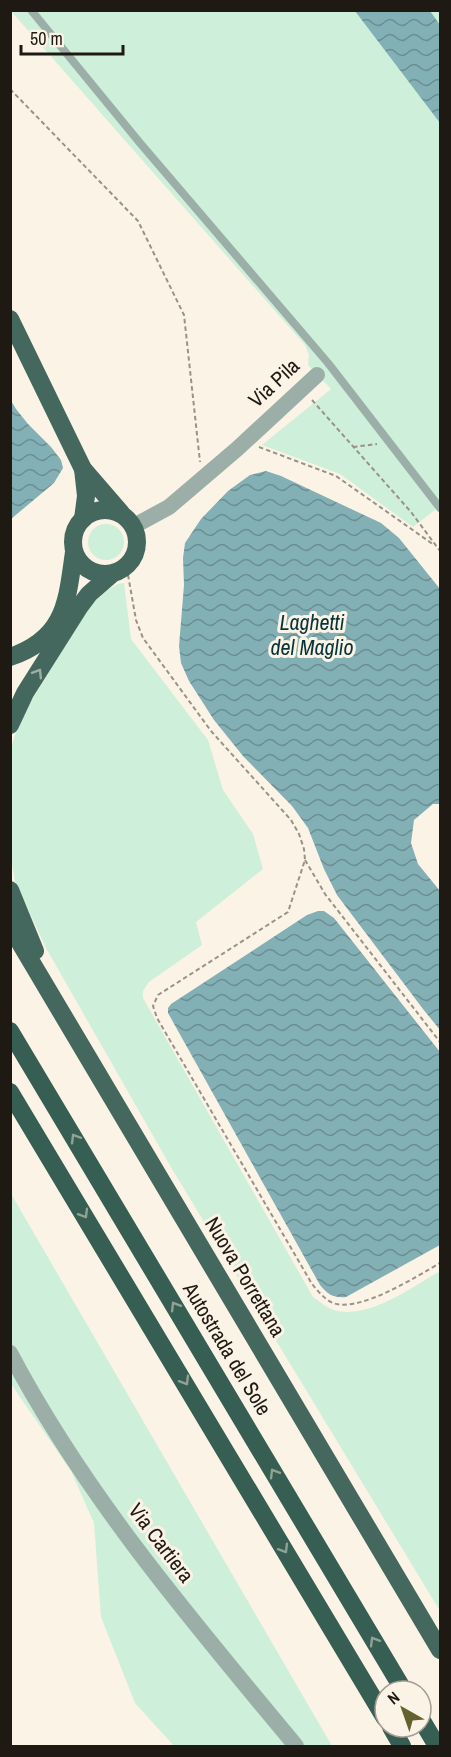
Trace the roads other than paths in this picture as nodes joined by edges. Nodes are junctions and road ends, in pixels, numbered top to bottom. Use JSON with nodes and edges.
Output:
{"nodes":[{"id":1,"x":31,"y":10,"type":"edge"},
{"id":2,"x":10,"y":319,"type":"edge"},
{"id":3,"x":322,"y":369,"type":"junction"},
{"id":4,"x":83,"y":470,"type":"junction"},
{"id":5,"x":441,"y":508,"type":"edge"},
{"id":6,"x":83,"y":519,"type":"junction"},
{"id":7,"x":127,"y":520,"type":"junction"},
{"id":8,"x":74,"y":552,"type":"junction"},
{"id":9,"x":119,"y":570,"type":"junction"},
{"id":10,"x":10,"y":657,"type":"edge"},
{"id":11,"x":10,"y":725,"type":"edge"},
{"id":12,"x":10,"y":890,"type":"edge"},
{"id":13,"x":10,"y":926,"type":"edge"},
{"id":14,"x":59,"y":1008,"type":"junction"},
{"id":15,"x":10,"y":1031,"type":"edge"},
{"id":16,"x":10,"y":1092,"type":"edge"},
{"id":17,"x":10,"y":1353,"type":"edge"},
{"id":18,"x":441,"y":1650,"type":"edge"},
{"id":19,"x":397,"y":1679,"type":"edge"},
{"id":20,"x":373,"y":1698,"type":"edge"},
{"id":21,"x":296,"y":1746,"type":"edge"}],
"edges":[{"from":1,"to":3,"type":"lane"},
{"from":2,"to":4,"type":"highway"},
{"from":3,"to":5,"type":"lane","name":"Via Pila"},
{"from":3,"to":7,"type":"street","name":"Via Pila"},
{"from":4,"to":6,"type":"highway"},
{"from":4,"to":7,"type":"highway"},
{"from":6,"to":7,"type":"highway"},
{"from":6,"to":8,"type":"highway"},
{"from":7,"to":9,"type":"highway"},
{"from":8,"to":9,"type":"highway"},
{"from":8,"to":10,"type":"highway"},
{"from":11,"to":9,"type":"highway","one_way":true},
{"from":12,"to":14,"type":"highway"},
{"from":13,"to":14,"type":"highway","name":"Nuova Porrettana"},
{"from":14,"to":18,"type":"highway","name":"Nuova Porrettana"},
{"from":19,"to":15,"type":"highway","name":"Autostrada del Sole","one_way":true},
{"from":16,"to":20,"type":"highway","one_way":true},
{"from":17,"to":21,"type":"street","name":"Via Cartiera"}]}
